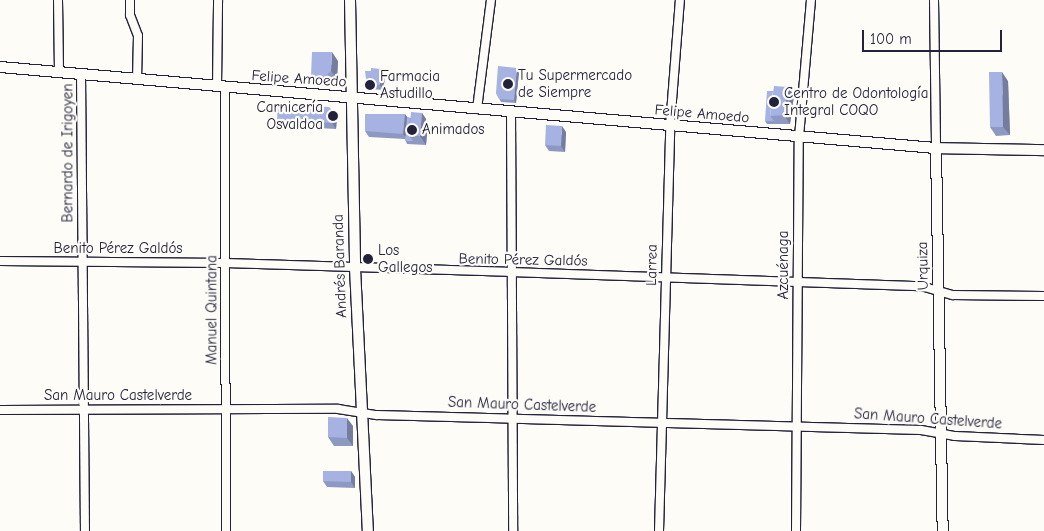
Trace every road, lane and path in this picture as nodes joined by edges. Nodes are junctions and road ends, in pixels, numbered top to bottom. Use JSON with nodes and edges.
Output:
{"nodes":[{"id":1,"x":58,"y":0,"type":"edge"},
{"id":2,"x":130,"y":0,"type":"edge"},
{"id":3,"x":218,"y":0,"type":"edge"},
{"id":4,"x":350,"y":0,"type":"edge"},
{"id":5,"x":491,"y":0,"type":"edge"},
{"id":6,"x":680,"y":0,"type":"edge"},
{"id":7,"x":810,"y":0,"type":"edge"},
{"id":8,"x":934,"y":0,"type":"edge"},
{"id":9,"x":0,"y":68,"type":"edge"},
{"id":10,"x":59,"y":72,"type":"junction"},
{"id":11,"x":81,"y":74,"type":"junction"},
{"id":12,"x":137,"y":80,"type":"junction"},
{"id":13,"x":221,"y":88,"type":"junction"},
{"id":14,"x":350,"y":98,"type":"junction"},
{"id":15,"x":477,"y":109,"type":"junction"},
{"id":16,"x":511,"y":113,"type":"junction"},
{"id":17,"x":670,"y":126,"type":"junction"},
{"id":18,"x":798,"y":137,"type":"junction"},
{"id":19,"x":936,"y":148,"type":"junction"},
{"id":20,"x":1044,"y":150,"type":"edge"},
{"id":21,"x":0,"y":261,"type":"edge"},
{"id":22,"x":83,"y":262,"type":"junction"},
{"id":23,"x":225,"y":263,"type":"junction"},
{"id":24,"x":355,"y":268,"type":"junction"},
{"id":25,"x":510,"y":272,"type":"junction"},
{"id":26,"x":666,"y":278,"type":"junction"},
{"id":27,"x":798,"y":282,"type":"junction"},
{"id":28,"x":939,"y":291,"type":"junction"},
{"id":29,"x":1044,"y":296,"type":"edge"},
{"id":30,"x":226,"y":409,"type":"junction"},
{"id":31,"x":0,"y":410,"type":"edge"},
{"id":32,"x":83,"y":410,"type":"junction"},
{"id":33,"x":362,"y":412,"type":"junction"},
{"id":34,"x":511,"y":418,"type":"junction"},
{"id":35,"x":662,"y":423,"type":"junction"},
{"id":36,"x":798,"y":426,"type":"junction"},
{"id":37,"x":941,"y":433,"type":"junction"},
{"id":38,"x":1044,"y":440,"type":"edge"},
{"id":39,"x":85,"y":531,"type":"edge"},
{"id":40,"x":226,"y":531,"type":"edge"},
{"id":41,"x":368,"y":531,"type":"edge"},
{"id":42,"x":513,"y":531,"type":"edge"},
{"id":43,"x":659,"y":531,"type":"edge"},
{"id":44,"x":796,"y":531,"type":"edge"},
{"id":45,"x":944,"y":531,"type":"edge"}],
"edges":[{"from":1,"to":10,"type":"street","name":"Bernardo de Irigoyen"},
{"from":2,"to":12,"type":"street"},
{"from":3,"to":13,"type":"street","name":"Manuel Quintana"},
{"from":4,"to":14,"type":"main road","name":"Andrés Baranda"},
{"from":5,"to":15,"type":"street"},
{"from":6,"to":17,"type":"street","name":"Larrea"},
{"from":7,"to":18,"type":"street","name":"Azcuénaga"},
{"from":8,"to":19,"type":"street","name":"Urquiza"},
{"from":9,"to":10,"type":"main road","name":"Felipe Amoedo"},
{"from":10,"to":11,"type":"main road","name":"Felipe Amoedo"},
{"from":11,"to":12,"type":"main road","name":"Felipe Amoedo"},
{"from":11,"to":22,"type":"street","name":"Bernardo de Irigoyen"},
{"from":12,"to":13,"type":"main road","name":"Felipe Amoedo"},
{"from":13,"to":14,"type":"main road","name":"Felipe Amoedo"},
{"from":13,"to":23,"type":"street","name":"Manuel Quintana"},
{"from":14,"to":15,"type":"main road","name":"Felipe Amoedo"},
{"from":14,"to":24,"type":"main road","name":"Andrés Baranda"},
{"from":15,"to":16,"type":"main road","name":"Felipe Amoedo"},
{"from":16,"to":17,"type":"main road","name":"Felipe Amoedo"},
{"from":16,"to":25,"type":"street"},
{"from":17,"to":18,"type":"main road","name":"Felipe Amoedo"},
{"from":17,"to":26,"type":"street","name":"Larrea"},
{"from":18,"to":19,"type":"main road","name":"Felipe Amoedo"},
{"from":18,"to":27,"type":"street","name":"Azcuénaga"},
{"from":19,"to":20,"type":"main road","name":"Felipe Amoedo"},
{"from":19,"to":28,"type":"main road","name":"Urquiza"},
{"from":21,"to":22,"type":"street","name":"Benito Pérez Galdós"},
{"from":22,"to":23,"type":"street","name":"Benito Pérez Galdós"},
{"from":22,"to":32,"type":"street","name":"Bernardo de Irigoyen"},
{"from":23,"to":24,"type":"street","name":"Benito Pérez Galdós"},
{"from":23,"to":30,"type":"street","name":"Manuel Quintana"},
{"from":24,"to":25,"type":"street","name":"Benito Pérez Galdós"},
{"from":24,"to":33,"type":"main road","name":"Andrés Baranda"},
{"from":25,"to":26,"type":"street","name":"Benito Pérez Galdós"},
{"from":25,"to":34,"type":"street"},
{"from":26,"to":27,"type":"street","name":"Benito Pérez Galdós"},
{"from":26,"to":35,"type":"street","name":"Larrea"},
{"from":27,"to":28,"type":"street","name":"Benito Pérez Galdós"},
{"from":27,"to":36,"type":"street","name":"Azcuénaga"},
{"from":28,"to":29,"type":"street","name":"Benito Pérez Galdós"},
{"from":28,"to":37,"type":"main road","name":"Urquiza"},
{"from":30,"to":32,"type":"street","name":"San Mauro Castelverde"},
{"from":30,"to":33,"type":"street","name":"San Mauro Castelverde"},
{"from":30,"to":40,"type":"street","name":"Manuel Quintana"},
{"from":31,"to":32,"type":"street","name":"San Mauro Castelverde"},
{"from":32,"to":39,"type":"street","name":"Bernardo de Irigoyen"},
{"from":33,"to":34,"type":"street","name":"San Mauro Castelverde"},
{"from":33,"to":41,"type":"main road","name":"Andrés Baranda"},
{"from":34,"to":35,"type":"street","name":"San Mauro Castelverde"},
{"from":34,"to":42,"type":"street"},
{"from":35,"to":36,"type":"street","name":"San Mauro Castelverde"},
{"from":35,"to":43,"type":"street","name":"Larrea"},
{"from":36,"to":37,"type":"street","name":"San Mauro Castelverde"},
{"from":36,"to":44,"type":"street","name":"Azcuénaga"},
{"from":37,"to":38,"type":"street","name":"San Mauro Castelverde"},
{"from":37,"to":45,"type":"main road","name":"Urquiza"}]}
